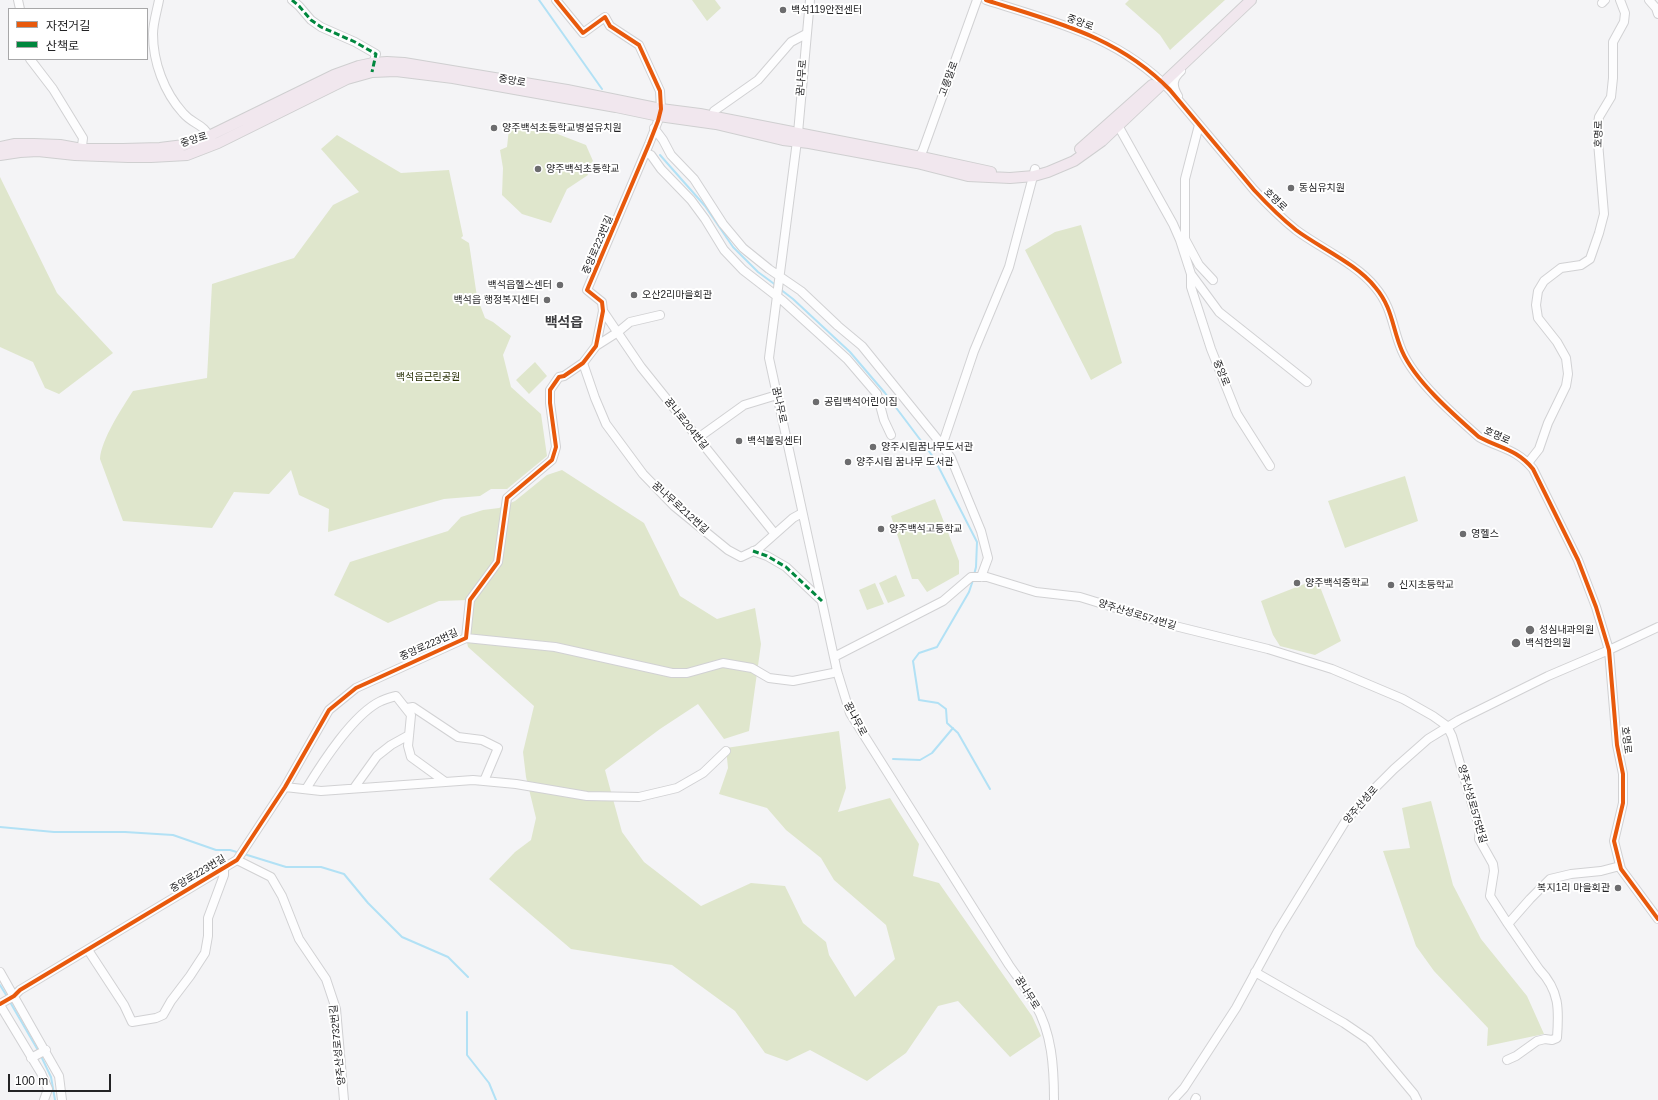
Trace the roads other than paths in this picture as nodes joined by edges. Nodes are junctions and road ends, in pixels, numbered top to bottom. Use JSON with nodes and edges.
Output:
{"nodes":[{"id":1,"x":159,"y":0,"type":"edge"},
{"id":2,"x":292,"y":0,"type":"edge"},
{"id":3,"x":556,"y":0,"type":"edge"},
{"id":4,"x":810,"y":0,"type":"edge"},
{"id":5,"x":977,"y":0,"type":"edge"},
{"id":6,"x":986,"y":0,"type":"edge"},
{"id":7,"x":1242,"y":0,"type":"edge"},
{"id":8,"x":1251,"y":0,"type":"edge"},
{"id":9,"x":1620,"y":0,"type":"edge"},
{"id":10,"x":1649,"y":0,"type":"edge"},
{"id":11,"x":1658,"y":14,"type":"edge"},
{"id":12,"x":806,"y":34,"type":"junction"},
{"id":13,"x":1202,"y":46,"type":"junction"},
{"id":14,"x":31,"y":60,"type":"edge"},
{"id":15,"x":373,"y":67,"type":"junction"},
{"id":16,"x":1162,"y":81,"type":"junction"},
{"id":17,"x":660,"y":113,"type":"junction"},
{"id":18,"x":713,"y":116,"type":"junction"},
{"id":19,"x":1116,"y":123,"type":"junction"},
{"id":20,"x":1198,"y":123,"type":"junction"},
{"id":21,"x":654,"y":131,"type":"junction"},
{"id":22,"x":797,"y":138,"type":"junction"},
{"id":23,"x":211,"y":141,"type":"junction"},
{"id":24,"x":0,"y":147,"type":"edge"},
{"id":25,"x":81,"y":152,"type":"junction"},
{"id":26,"x":645,"y":153,"type":"junction"},
{"id":27,"x":0,"y":155,"type":"edge"},
{"id":28,"x":919,"y":157,"type":"junction"},
{"id":29,"x":1034,"y":172,"type":"junction"},
{"id":30,"x":779,"y":274,"type":"junction"},
{"id":31,"x":1191,"y":274,"type":"junction"},
{"id":32,"x":1213,"y":280,"type":"dead end"},
{"id":33,"x":777,"y":296,"type":"junction"},
{"id":34,"x":603,"y":310,"type":"junction"},
{"id":35,"x":660,"y":315,"type":"dead end"},
{"id":36,"x":618,"y":332,"type":"junction"},
{"id":37,"x":596,"y":346,"type":"junction"},
{"id":38,"x":584,"y":363,"type":"junction"},
{"id":39,"x":1307,"y":382,"type":"dead end"},
{"id":40,"x":777,"y":395,"type":"junction"},
{"id":41,"x":891,"y":435,"type":"dead end"},
{"id":42,"x":698,"y":438,"type":"junction"},
{"id":43,"x":942,"y":446,"type":"junction"},
{"id":44,"x":1528,"y":463,"type":"junction"},
{"id":45,"x":1270,"y":466,"type":"dead end"},
{"id":46,"x":802,"y":513,"type":"junction"},
{"id":47,"x":775,"y":534,"type":"junction"},
{"id":48,"x":753,"y":551,"type":"junction"},
{"id":49,"x":977,"y":577,"type":"junction"},
{"id":50,"x":822,"y":601,"type":"junction"},
{"id":51,"x":1658,"y":627,"type":"edge"},
{"id":52,"x":466,"y":638,"type":"junction"},
{"id":53,"x":1609,"y":650,"type":"junction"},
{"id":54,"x":834,"y":657,"type":"junction"},
{"id":55,"x":837,"y":670,"type":"junction"},
{"id":56,"x":407,"y":708,"type":"junction"},
{"id":57,"x":1447,"y":726,"type":"junction"},
{"id":58,"x":409,"y":735,"type":"junction"},
{"id":59,"x":726,"y":751,"type":"dead end"},
{"id":60,"x":484,"y":781,"type":"junction"},
{"id":61,"x":444,"y":782,"type":"junction"},
{"id":62,"x":285,"y":788,"type":"junction"},
{"id":63,"x":354,"y":788,"type":"junction"},
{"id":64,"x":306,"y":789,"type":"junction"},
{"id":65,"x":238,"y":859,"type":"junction"},
{"id":66,"x":1620,"y":866,"type":"junction"},
{"id":67,"x":224,"y":867,"type":"junction"},
{"id":68,"x":1658,"y":918,"type":"edge"},
{"id":69,"x":1508,"y":924,"type":"junction"},
{"id":70,"x":88,"y":950,"type":"junction"},
{"id":71,"x":0,"y":972,"type":"edge"},
{"id":72,"x":1255,"y":972,"type":"junction"},
{"id":73,"x":14,"y":996,"type":"junction"},
{"id":74,"x":0,"y":1004,"type":"edge"},
{"id":75,"x":46,"y":1050,"type":"junction"},
{"id":76,"x":31,"y":1058,"type":"junction"},
{"id":77,"x":1508,"y":1060,"type":"dead end"},
{"id":78,"x":44,"y":1100,"type":"edge"},
{"id":79,"x":62,"y":1100,"type":"edge"},
{"id":80,"x":344,"y":1100,"type":"edge"},
{"id":81,"x":1054,"y":1100,"type":"edge"},
{"id":82,"x":1173,"y":1100,"type":"edge"},
{"id":83,"x":1417,"y":1100,"type":"edge"}],
"edges":[{"from":1,"to":23,"type":"street"},
{"from":2,"to":15,"type":"street"},
{"from":3,"to":17,"type":"street"},
{"from":4,"to":12,"type":"street","name":"꿈나무로"},
{"from":5,"to":28,"type":"street","name":"고릉말로"},
{"from":6,"to":16,"type":"street","name":"중앙로"},
{"from":7,"to":16,"type":"main road","name":"중앙로"},
{"from":8,"to":13,"type":"main road","name":"중앙로"},
{"from":9,"to":44,"type":"street","name":"호명로"},
{"from":10,"to":11,"type":"street"},
{"from":12,"to":18,"type":"street"},
{"from":12,"to":22,"type":"street","name":"꿈나무로"},
{"from":13,"to":16,"type":"main road","name":"중앙로"},
{"from":13,"to":20,"type":"street"},
{"from":14,"to":25,"type":"street"},
{"from":15,"to":17,"type":"main road","name":"중앙로"},
{"from":15,"to":23,"type":"main road","name":"중앙로"},
{"from":16,"to":19,"type":"main road","name":"중앙로"},
{"from":16,"to":20,"type":"street","name":"호명로"},
{"from":17,"to":18,"type":"main road","name":"중앙로"},
{"from":17,"to":21,"type":"street"},
{"from":17,"to":22,"type":"main road","name":"중앙로"},
{"from":18,"to":22,"type":"main road","name":"중앙로"},
{"from":19,"to":29,"type":"main road","name":"중앙로"},
{"from":19,"to":31,"type":"street","name":"중앙로"},
{"from":20,"to":32,"type":"street"},
{"from":20,"to":44,"type":"street","name":"호명로"},
{"from":21,"to":26,"type":"street","name":"중앙로223번길"},
{"from":21,"to":30,"type":"street"},
{"from":22,"to":28,"type":"main road","name":"중앙로"},
{"from":22,"to":29,"type":"main road","name":"중앙로"},
{"from":22,"to":30,"type":"street","name":"꿈나무로"},
{"from":23,"to":25,"type":"main road","name":"중앙로"},
{"from":24,"to":25,"type":"main road","name":"중앙로"},
{"from":25,"to":27,"type":"main road","name":"중앙로"},
{"from":26,"to":33,"type":"street"},
{"from":26,"to":34,"type":"street","name":"중앙로223번길"},
{"from":28,"to":29,"type":"main road","name":"중앙로"},
{"from":29,"to":43,"type":"street"},
{"from":30,"to":33,"type":"street","name":"꿈나무로"},
{"from":30,"to":43,"type":"street"},
{"from":31,"to":39,"type":"street","name":"중앙로"},
{"from":31,"to":45,"type":"street","name":"중앙로"},
{"from":33,"to":40,"type":"street","name":"꿈나무로"},
{"from":33,"to":41,"type":"street"},
{"from":34,"to":36,"type":"street","name":"꿈나로204번길"},
{"from":34,"to":37,"type":"street","name":"중앙로223번길"},
{"from":35,"to":36,"type":"street"},
{"from":36,"to":37,"type":"street"},
{"from":36,"to":42,"type":"street","name":"꿈나로204번길"},
{"from":37,"to":38,"type":"street","name":"중앙로223번길"},
{"from":38,"to":48,"type":"street","name":"꿈나무로212번길"},
{"from":38,"to":52,"type":"street","name":"중앙로223번길"},
{"from":40,"to":42,"type":"street"},
{"from":40,"to":46,"type":"street","name":"꿈나무로"},
{"from":42,"to":47,"type":"street","name":"꿈나로204번길"},
{"from":43,"to":49,"type":"street"},
{"from":44,"to":53,"type":"street","name":"호명로"},
{"from":46,"to":47,"type":"street"},
{"from":46,"to":50,"type":"street","name":"꿈나무로"},
{"from":47,"to":48,"type":"street"},
{"from":48,"to":50,"type":"street"},
{"from":49,"to":54,"type":"street"},
{"from":49,"to":57,"type":"street","name":"양주산성로574번길"},
{"from":50,"to":54,"type":"street","name":"꿈나무로"},
{"from":51,"to":53,"type":"street","name":"양주산성로"},
{"from":52,"to":55,"type":"street"},
{"from":52,"to":62,"type":"street","name":"중앙로223번길"},
{"from":53,"to":57,"type":"street","name":"양주산성로"},
{"from":53,"to":66,"type":"street","name":"호명로"},
{"from":54,"to":55,"type":"street","name":"꿈나무로"},
{"from":55,"to":81,"type":"street","name":"꿈나무로"},
{"from":56,"to":58,"type":"street"},
{"from":56,"to":60,"type":"street"},
{"from":56,"to":64,"type":"street"},
{"from":57,"to":69,"type":"street","name":"양주산성로575번길"},
{"from":57,"to":72,"type":"street","name":"양주산성로"},
{"from":58,"to":61,"type":"street"},
{"from":58,"to":63,"type":"street"},
{"from":59,"to":60,"type":"street"},
{"from":60,"to":61,"type":"street"},
{"from":61,"to":63,"type":"street"},
{"from":62,"to":64,"type":"street"},
{"from":62,"to":65,"type":"street","name":"중앙로223번길"},
{"from":63,"to":64,"type":"street"},
{"from":65,"to":67,"type":"street","name":"중앙로223번길"},
{"from":65,"to":80,"type":"street","name":"양주산성로732번길"},
{"from":66,"to":68,"type":"street","name":"호명로"},
{"from":66,"to":69,"type":"street"},
{"from":67,"to":70,"type":"street","name":"중앙로223번길"},
{"from":67,"to":70,"type":"street"},
{"from":69,"to":77,"type":"street","name":"양주산성로575번길"},
{"from":70,"to":73,"type":"street","name":"중앙로223번길"},
{"from":71,"to":73,"type":"street"},
{"from":72,"to":82,"type":"street","name":"양주산성로"},
{"from":72,"to":83,"type":"street"},
{"from":73,"to":74,"type":"street","name":"중앙로223번길"},
{"from":73,"to":75,"type":"street"},
{"from":74,"to":76,"type":"street"},
{"from":75,"to":76,"type":"street"},
{"from":75,"to":79,"type":"street"},
{"from":76,"to":78,"type":"street"}]}
